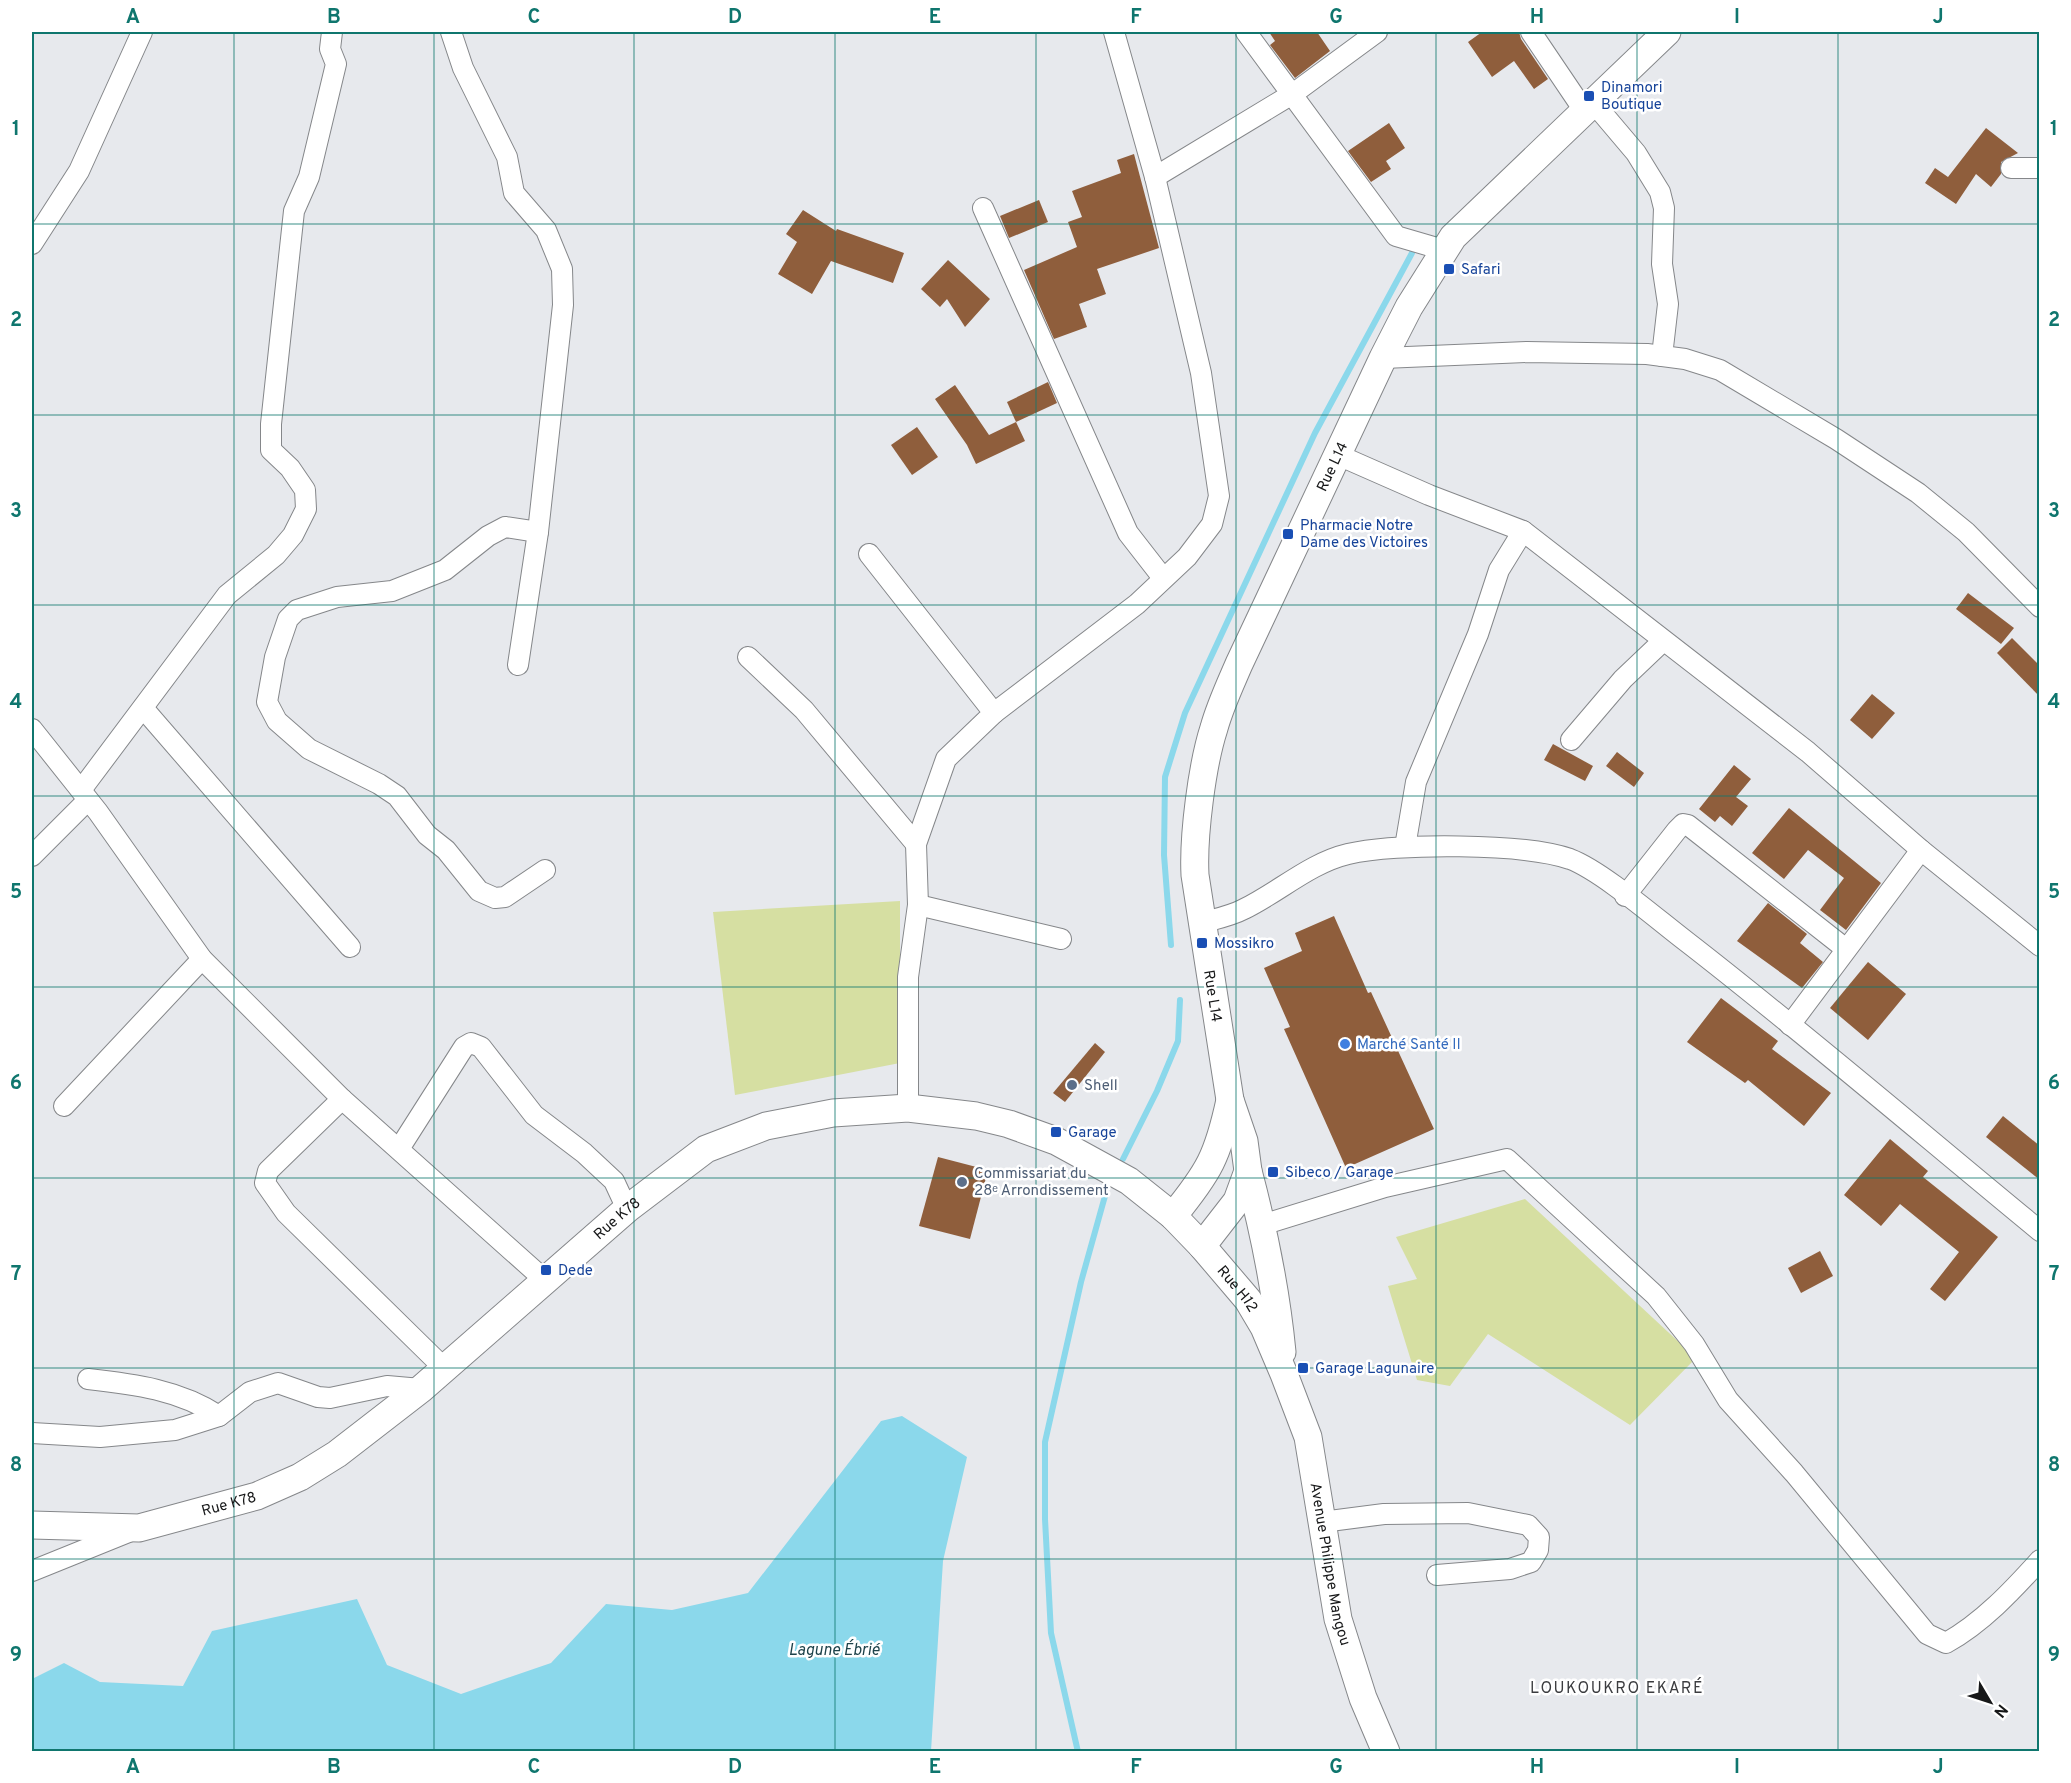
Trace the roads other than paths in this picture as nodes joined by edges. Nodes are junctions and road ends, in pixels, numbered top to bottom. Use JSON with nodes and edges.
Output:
{"nodes":[{"id":1,"x":142,"y":32,"type":"edge"},
{"id":2,"x":332,"y":32,"type":"edge"},
{"id":3,"x":451,"y":32,"type":"edge"},
{"id":4,"x":1114,"y":32,"type":"edge"},
{"id":5,"x":1246,"y":32,"type":"edge"},
{"id":6,"x":1377,"y":32,"type":"edge"},
{"id":7,"x":1532,"y":32,"type":"edge"},
{"id":8,"x":1667,"y":32,"type":"edge"},
{"id":9,"x":1294,"y":93,"type":"junction"},
{"id":10,"x":1588,"y":105,"type":"junction"},
{"id":11,"x":2011,"y":168,"type":"dead end"},
{"id":12,"x":2040,"y":168,"type":"edge"},
{"id":13,"x":1155,"y":177,"type":"junction"},
{"id":14,"x":983,"y":208,"type":"dead end"},
{"id":15,"x":32,"y":244,"type":"edge"},
{"id":16,"x":1444,"y":250,"type":"junction"},
{"id":17,"x":1662,"y":356,"type":"junction"},
{"id":18,"x":1383,"y":358,"type":"junction"},
{"id":19,"x":1338,"y":455,"type":"junction"},
{"id":20,"x":1523,"y":531,"type":"junction"},
{"id":21,"x":537,"y":532,"type":"junction"},
{"id":22,"x":869,"y":554,"type":"dead end"},
{"id":23,"x":1163,"y":578,"type":"junction"},
{"id":24,"x":2040,"y":607,"type":"edge"},
{"id":25,"x":1663,"y":641,"type":"junction"},
{"id":26,"x":748,"y":657,"type":"dead end"},
{"id":27,"x":518,"y":665,"type":"dead end"},
{"id":28,"x":143,"y":708,"type":"junction"},
{"id":29,"x":994,"y":713,"type":"junction"},
{"id":30,"x":32,"y":729,"type":"edge"},
{"id":31,"x":1571,"y":740,"type":"dead end"},
{"id":32,"x":85,"y":795,"type":"junction"},
{"id":33,"x":916,"y":844,"type":"junction"},
{"id":34,"x":1405,"y":847,"type":"junction"},
{"id":35,"x":1921,"y":850,"type":"junction"},
{"id":36,"x":32,"y":855,"type":"edge"},
{"id":37,"x":544,"y":870,"type":"dead end"},
{"id":38,"x":1625,"y":896,"type":"junction"},
{"id":39,"x":918,"y":905,"type":"junction"},
{"id":40,"x":1202,"y":923,"type":"junction"},
{"id":41,"x":1061,"y":939,"type":"dead end"},
{"id":42,"x":2040,"y":946,"type":"edge"},
{"id":43,"x":350,"y":947,"type":"dead end"},
{"id":44,"x":1846,"y":949,"type":"junction"},
{"id":45,"x":202,"y":959,"type":"junction"},
{"id":46,"x":1790,"y":1025,"type":"junction"},
{"id":47,"x":342,"y":1099,"type":"junction"},
{"id":48,"x":1230,"y":1100,"type":"junction"},
{"id":49,"x":63,"y":1106,"type":"dead end"},
{"id":50,"x":908,"y":1108,"type":"junction"},
{"id":51,"x":399,"y":1149,"type":"junction"},
{"id":52,"x":1248,"y":1171,"type":"junction"},
{"id":53,"x":627,"y":1209,"type":"junction"},
{"id":54,"x":1173,"y":1216,"type":"junction"},
{"id":55,"x":1262,"y":1225,"type":"junction"},
{"id":56,"x":2040,"y":1231,"type":"edge"},
{"id":57,"x":1202,"y":1246,"type":"junction"},
{"id":58,"x":547,"y":1282,"type":"junction"},
{"id":59,"x":445,"y":1369,"type":"junction"},
{"id":60,"x":1284,"y":1374,"type":"junction"},
{"id":61,"x":88,"y":1379,"type":"dead end"},
{"id":62,"x":421,"y":1389,"type":"junction"},
{"id":63,"x":219,"y":1416,"type":"junction"},
{"id":64,"x":32,"y":1433,"type":"edge"},
{"id":65,"x":1322,"y":1522,"type":"junction"},
{"id":66,"x":32,"y":1526,"type":"edge"},
{"id":67,"x":139,"y":1528,"type":"junction"},
{"id":68,"x":2040,"y":1560,"type":"edge"},
{"id":69,"x":32,"y":1571,"type":"edge"},
{"id":70,"x":1437,"y":1575,"type":"dead end"},
{"id":71,"x":1386,"y":1752,"type":"edge"}],
"edges":[{"from":1,"to":15,"type":"street"},
{"from":2,"to":28,"type":"street"},
{"from":3,"to":21,"type":"street"},
{"from":4,"to":13,"type":"street"},
{"from":5,"to":9,"type":"street"},
{"from":6,"to":9,"type":"street"},
{"from":7,"to":10,"type":"street"},
{"from":8,"to":10,"type":"street","name":"Rue L14"},
{"from":9,"to":13,"type":"street"},
{"from":9,"to":16,"type":"street"},
{"from":10,"to":16,"type":"street","name":"Rue L14"},
{"from":10,"to":17,"type":"street"},
{"from":11,"to":12,"type":"street"},
{"from":13,"to":23,"type":"street"},
{"from":14,"to":23,"type":"street"},
{"from":16,"to":18,"type":"street","name":"Rue L14"},
{"from":17,"to":18,"type":"street"},
{"from":17,"to":24,"type":"street"},
{"from":18,"to":19,"type":"street","name":"Rue L14"},
{"from":19,"to":20,"type":"street"},
{"from":19,"to":40,"type":"street","name":"Rue L14"},
{"from":20,"to":25,"type":"street"},
{"from":20,"to":34,"type":"street"},
{"from":21,"to":27,"type":"street"},
{"from":21,"to":37,"type":"street"},
{"from":22,"to":29,"type":"street"},
{"from":23,"to":29,"type":"street"},
{"from":25,"to":31,"type":"street"},
{"from":25,"to":35,"type":"street"},
{"from":26,"to":33,"type":"street"},
{"from":28,"to":32,"type":"street"},
{"from":28,"to":43,"type":"street"},
{"from":29,"to":33,"type":"street"},
{"from":30,"to":32,"type":"street"},
{"from":32,"to":36,"type":"street"},
{"from":32,"to":45,"type":"street"},
{"from":33,"to":39,"type":"street"},
{"from":34,"to":38,"type":"street"},
{"from":34,"to":40,"type":"street"},
{"from":35,"to":42,"type":"street"},
{"from":35,"to":44,"type":"street"},
{"from":38,"to":44,"type":"street"},
{"from":38,"to":46,"type":"street"},
{"from":39,"to":41,"type":"street"},
{"from":39,"to":50,"type":"street"},
{"from":40,"to":48,"type":"street","name":"Rue L14"},
{"from":44,"to":46,"type":"street"},
{"from":45,"to":47,"type":"street"},
{"from":45,"to":49,"type":"street"},
{"from":46,"to":56,"type":"street"},
{"from":47,"to":51,"type":"street"},
{"from":47,"to":59,"type":"street"},
{"from":48,"to":52,"type":"street","name":"Rue L14"},
{"from":48,"to":54,"type":"street","name":"Rue L14"},
{"from":50,"to":53,"type":"street","name":"Rue K78"},
{"from":50,"to":54,"type":"street","name":"Rue K78"},
{"from":51,"to":53,"type":"street"},
{"from":51,"to":58,"type":"street"},
{"from":52,"to":55,"type":"street"},
{"from":52,"to":57,"type":"street","name":"Rue L14"},
{"from":53,"to":58,"type":"street","name":"Rue K78"},
{"from":54,"to":57,"type":"street","name":"Rue H12"},
{"from":55,"to":60,"type":"street"},
{"from":55,"to":68,"type":"street"},
{"from":57,"to":60,"type":"street","name":"Rue H12"},
{"from":58,"to":59,"type":"street","name":"Rue K78"},
{"from":59,"to":62,"type":"street","name":"Rue K78"},
{"from":60,"to":65,"type":"street","name":"Avenue Philippe Mangou"},
{"from":61,"to":63,"type":"street"},
{"from":62,"to":63,"type":"street"},
{"from":62,"to":67,"type":"street","name":"Rue K78"},
{"from":63,"to":64,"type":"street"},
{"from":65,"to":70,"type":"street"},
{"from":65,"to":71,"type":"street","name":"Avenue Philippe Mangou"},
{"from":66,"to":67,"type":"street","name":"Rue K78"},
{"from":67,"to":69,"type":"street"}]}
